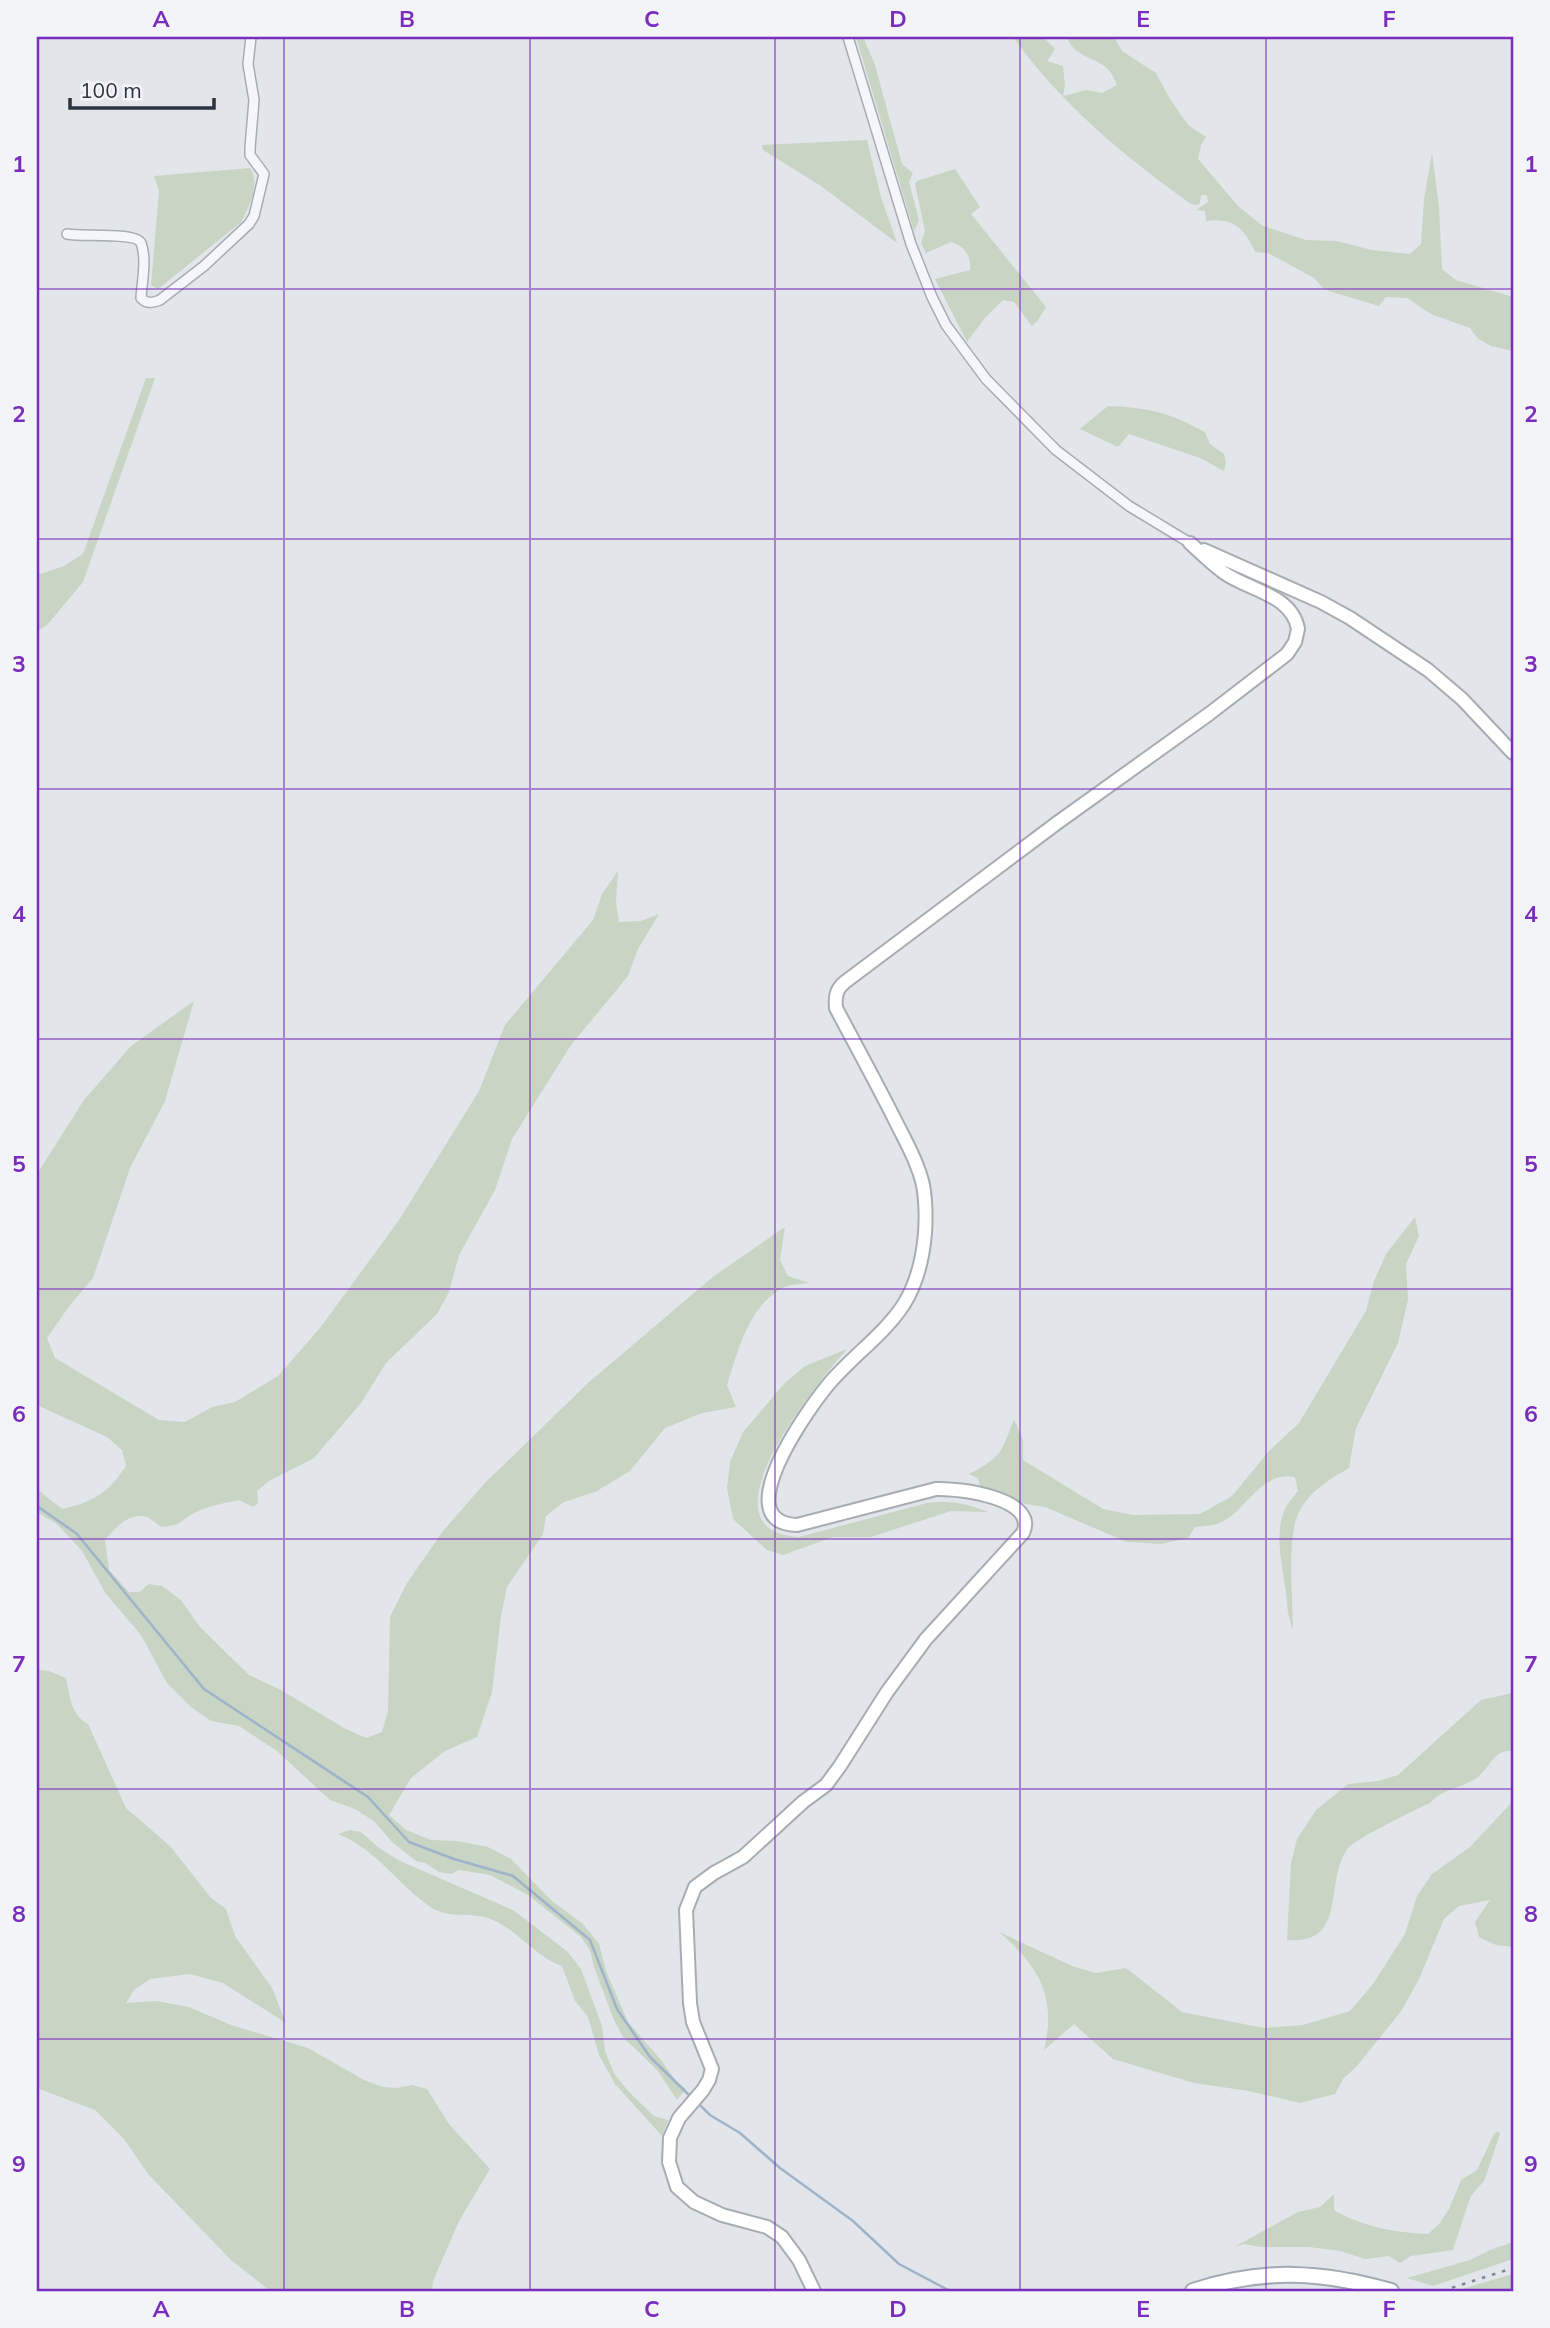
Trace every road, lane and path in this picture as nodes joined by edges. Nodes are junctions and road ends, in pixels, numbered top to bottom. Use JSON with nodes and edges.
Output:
{"nodes":[{"id":1,"x":251,"y":37,"type":"edge"},
{"id":2,"x":848,"y":37,"type":"edge"},
{"id":3,"x":67,"y":234,"type":"dead end"},
{"id":4,"x":1190,"y":543,"type":"junction"},
{"id":5,"x":1513,"y":753,"type":"edge"},
{"id":6,"x":814,"y":2291,"type":"edge"},
{"id":7,"x":1193,"y":2291,"type":"edge"},
{"id":8,"x":1391,"y":2291,"type":"edge"}],
"edges":[{"from":1,"to":3,"type":"street"},
{"from":2,"to":4,"type":"street"},
{"from":4,"to":5,"type":"street"},
{"from":4,"to":6,"type":"street"},
{"from":7,"to":8,"type":"main road"}]}
